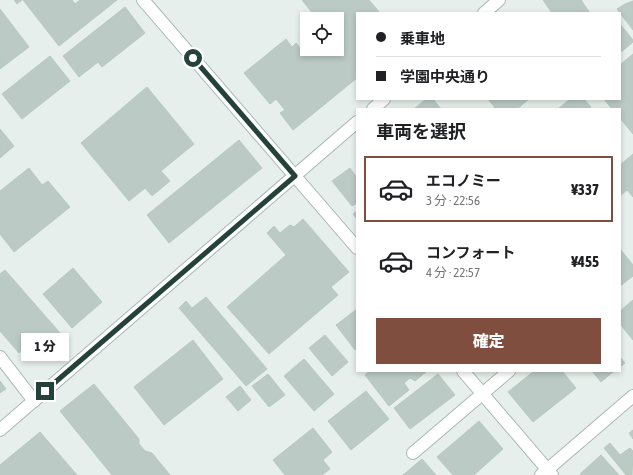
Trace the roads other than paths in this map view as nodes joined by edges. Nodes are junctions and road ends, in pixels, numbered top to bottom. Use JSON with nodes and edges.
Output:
{"nodes":[{"id":1,"x":143,"y":0,"type":"edge"},
{"id":2,"x":499,"y":0,"type":"edge"},
{"id":3,"x":485,"y":12,"type":"edge"},
{"id":4,"x":383,"y":100,"type":"edge"},
{"id":5,"x":373,"y":108,"type":"edge"},
{"id":6,"x":356,"y":123,"type":"edge"},
{"id":7,"x":295,"y":176,"type":"junction"},
{"id":8,"x":356,"y":247,"type":"edge"},
{"id":9,"x":0,"y":357,"type":"edge"},
{"id":10,"x":464,"y":372,"type":"edge"},
{"id":11,"x":508,"y":372,"type":"edge"},
{"id":12,"x":482,"y":393,"type":"junction"},
{"id":13,"x":633,"y":396,"type":"edge"},
{"id":14,"x":34,"y":400,"type":"junction"},
{"id":15,"x":0,"y":430,"type":"edge"},
{"id":16,"x":413,"y":453,"type":"dead end"},
{"id":17,"x":547,"y":473,"type":"edge"}],
"edges":[{"from":1,"to":7,"type":"street"},
{"from":2,"to":3,"type":"street"},
{"from":4,"to":5,"type":"street"},
{"from":6,"to":7,"type":"street"},
{"from":7,"to":8,"type":"street"},
{"from":7,"to":14,"type":"street"},
{"from":9,"to":14,"type":"street"},
{"from":10,"to":12,"type":"street"},
{"from":11,"to":12,"type":"street"},
{"from":12,"to":16,"type":"street"},
{"from":12,"to":17,"type":"street"},
{"from":13,"to":17,"type":"street"},
{"from":14,"to":15,"type":"street"}]}
